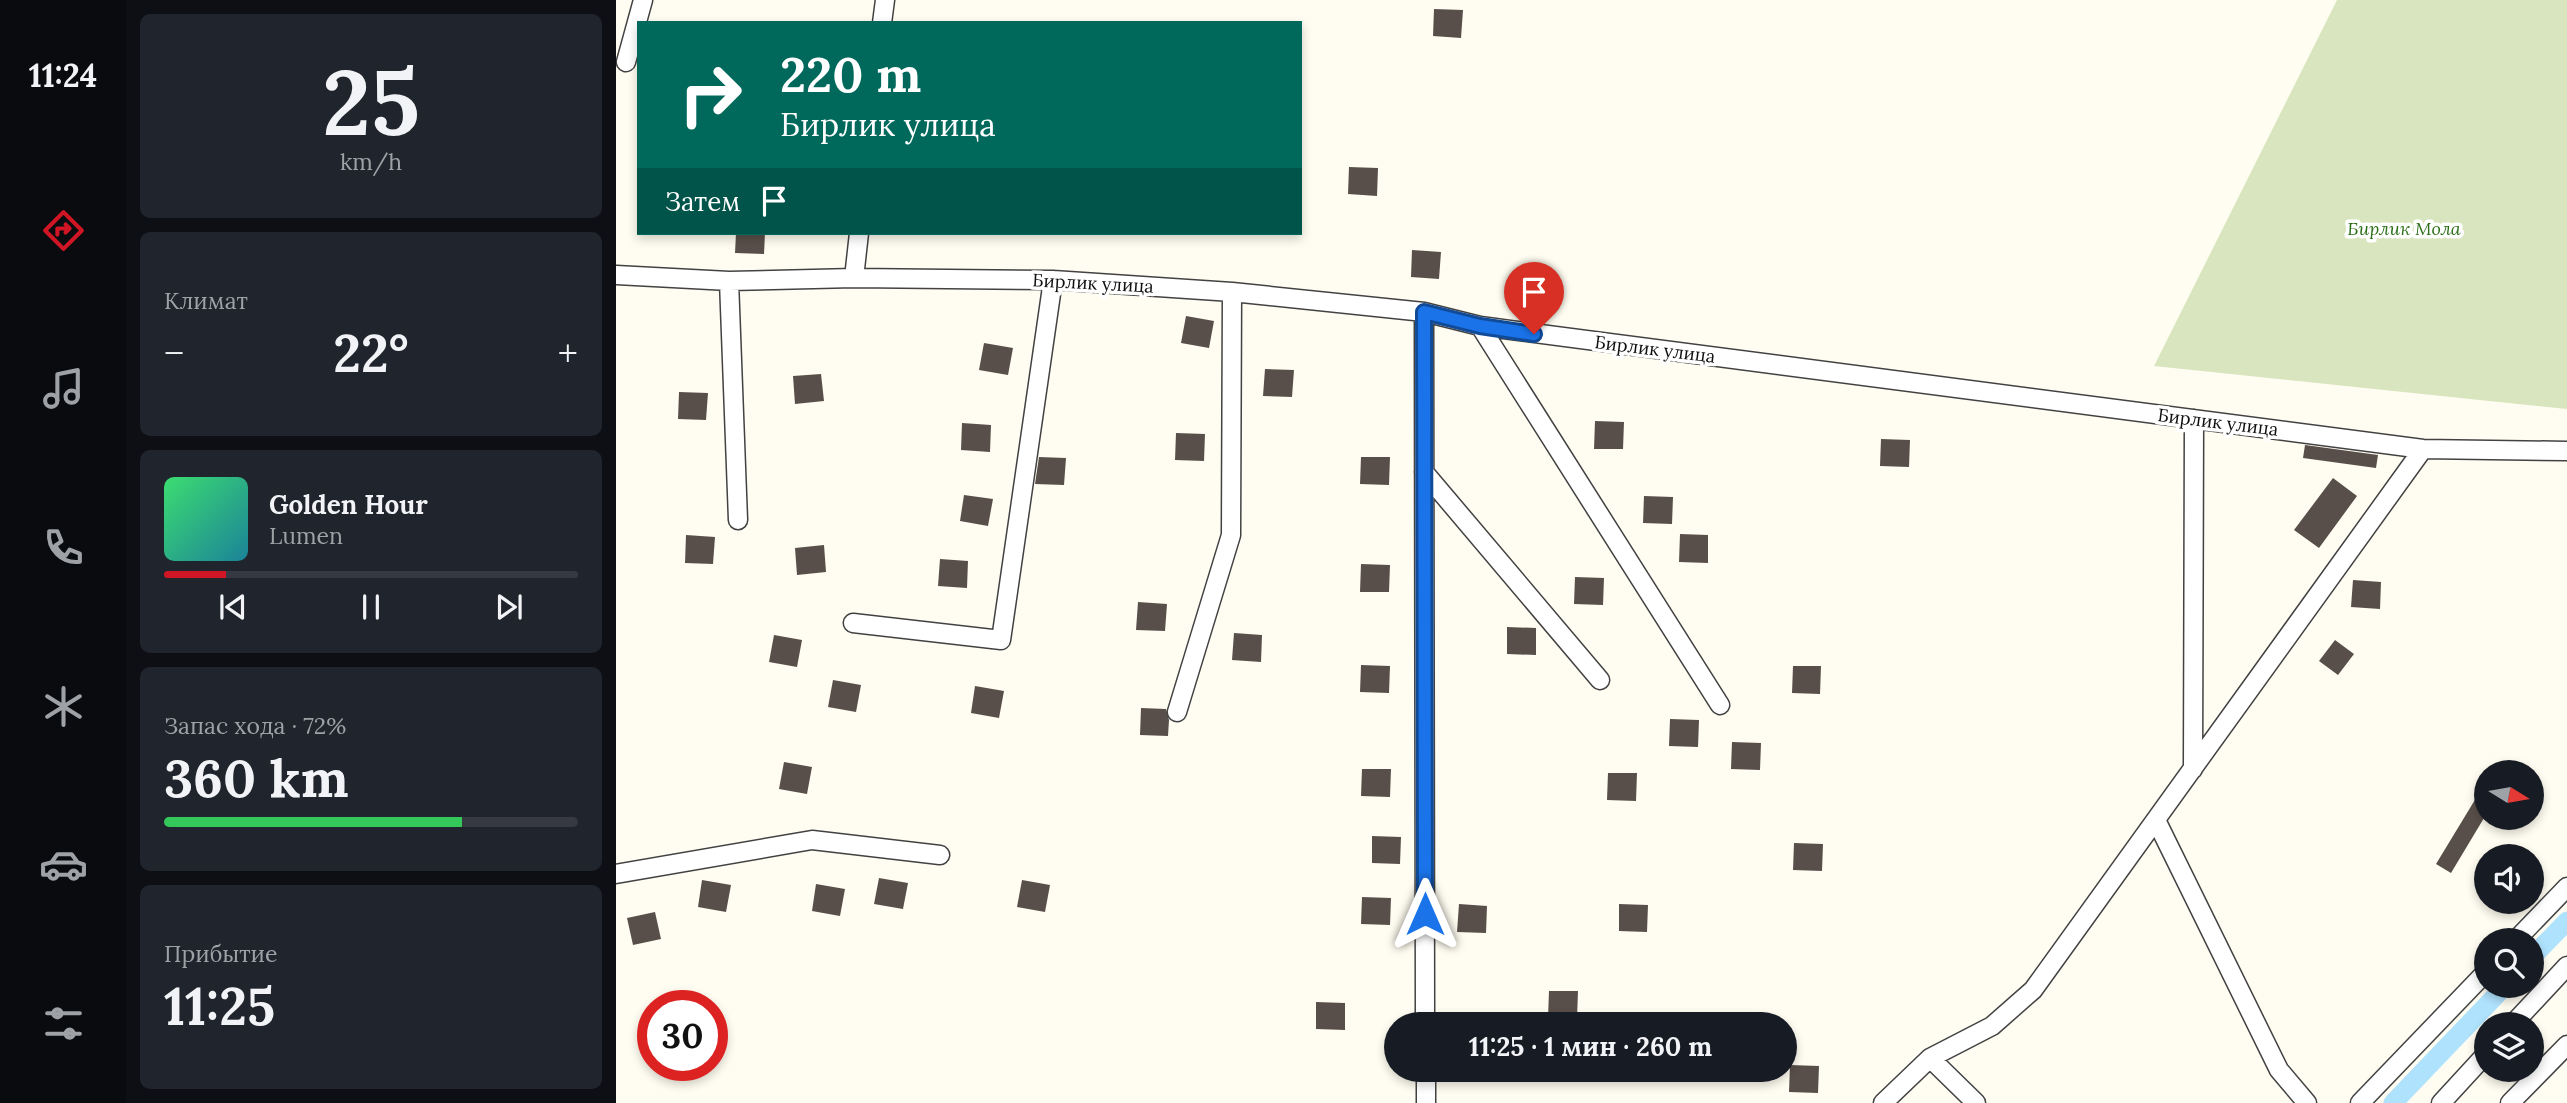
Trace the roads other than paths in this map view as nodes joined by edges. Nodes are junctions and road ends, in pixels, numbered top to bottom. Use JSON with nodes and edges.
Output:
{"nodes":[{"id":1,"x":643,"y":0,"type":"edge"},
{"id":2,"x":885,"y":0,"type":"edge"},
{"id":3,"x":637,"y":21,"type":"edge"},
{"id":4,"x":882,"y":21,"type":"edge"},
{"id":5,"x":637,"y":22,"type":"edge"},
{"id":6,"x":626,"y":62,"type":"dead end"},
{"id":7,"x":859,"y":235,"type":"edge"},
{"id":8,"x":616,"y":275,"type":"edge"},
{"id":9,"x":854,"y":278,"type":"junction"},
{"id":10,"x":1053,"y":280,"type":"junction"},
{"id":11,"x":729,"y":281,"type":"junction"},
{"id":12,"x":1232,"y":292,"type":"junction"},
{"id":13,"x":1424,"y":312,"type":"junction"},
{"id":14,"x":1480,"y":326,"type":"junction"},
{"id":15,"x":2194,"y":419,"type":"junction"},
{"id":16,"x":2423,"y":449,"type":"junction"},
{"id":17,"x":2567,"y":451,"type":"edge"},
{"id":18,"x":1424,"y":472,"type":"junction"},
{"id":19,"x":738,"y":520,"type":"dead end"},
{"id":20,"x":853,"y":623,"type":"dead end"},
{"id":21,"x":1600,"y":680,"type":"dead end"},
{"id":22,"x":1720,"y":705,"type":"dead end"},
{"id":23,"x":1177,"y":712,"type":"dead end"},
{"id":24,"x":2193,"y":769,"type":"junction"},
{"id":25,"x":2156,"y":820,"type":"junction"},
{"id":26,"x":940,"y":855,"type":"dead end"},
{"id":27,"x":616,"y":874,"type":"edge"},
{"id":28,"x":2567,"y":887,"type":"edge"},
{"id":29,"x":2528,"y":928,"type":"edge"},
{"id":30,"x":2567,"y":965,"type":"edge"},
{"id":31,"x":2474,"y":985,"type":"edge"},
{"id":32,"x":1426,"y":1012,"type":"edge"},
{"id":33,"x":2525,"y":1012,"type":"edge"},
{"id":34,"x":2567,"y":1045,"type":"edge"},
{"id":35,"x":1930,"y":1058,"type":"junction"},
{"id":36,"x":2474,"y":1067,"type":"edge"},
{"id":37,"x":1426,"y":1082,"type":"edge"},
{"id":38,"x":1426,"y":1103,"type":"edge"},
{"id":39,"x":1883,"y":1103,"type":"edge"},
{"id":40,"x":1976,"y":1103,"type":"edge"},
{"id":41,"x":2307,"y":1103,"type":"edge"},
{"id":42,"x":2360,"y":1103,"type":"edge"},
{"id":43,"x":2441,"y":1103,"type":"edge"},
{"id":44,"x":2510,"y":1103,"type":"edge"}],
"edges":[{"from":1,"to":3,"type":"street"},
{"from":2,"to":4,"type":"street"},
{"from":5,"to":6,"type":"street"},
{"from":7,"to":9,"type":"street"},
{"from":8,"to":11,"type":"street","name":"Бирлик улица"},
{"from":9,"to":10,"type":"street","name":"Бирлик улица"},
{"from":9,"to":11,"type":"street","name":"Бирлик улица"},
{"from":10,"to":12,"type":"street","name":"Бирлик улица"},
{"from":10,"to":20,"type":"street"},
{"from":11,"to":19,"type":"street"},
{"from":12,"to":13,"type":"street","name":"Бирлик улица"},
{"from":12,"to":23,"type":"street"},
{"from":13,"to":14,"type":"street","name":"Бирлик улица"},
{"from":13,"to":18,"type":"street"},
{"from":14,"to":15,"type":"street","name":"Бирлик улица"},
{"from":14,"to":22,"type":"street"},
{"from":15,"to":16,"type":"street","name":"Бирлик улица"},
{"from":15,"to":24,"type":"street"},
{"from":16,"to":17,"type":"street","name":"Бирлик улица"},
{"from":16,"to":24,"type":"street"},
{"from":18,"to":21,"type":"street"},
{"from":18,"to":32,"type":"street"},
{"from":24,"to":25,"type":"street"},
{"from":25,"to":35,"type":"street"},
{"from":25,"to":41,"type":"street"},
{"from":26,"to":27,"type":"street"},
{"from":28,"to":29,"type":"street"},
{"from":30,"to":33,"type":"street"},
{"from":31,"to":42,"type":"street"},
{"from":34,"to":44,"type":"street"},
{"from":35,"to":39,"type":"street"},
{"from":35,"to":40,"type":"street"},
{"from":36,"to":43,"type":"street"},
{"from":37,"to":38,"type":"street"}]}
